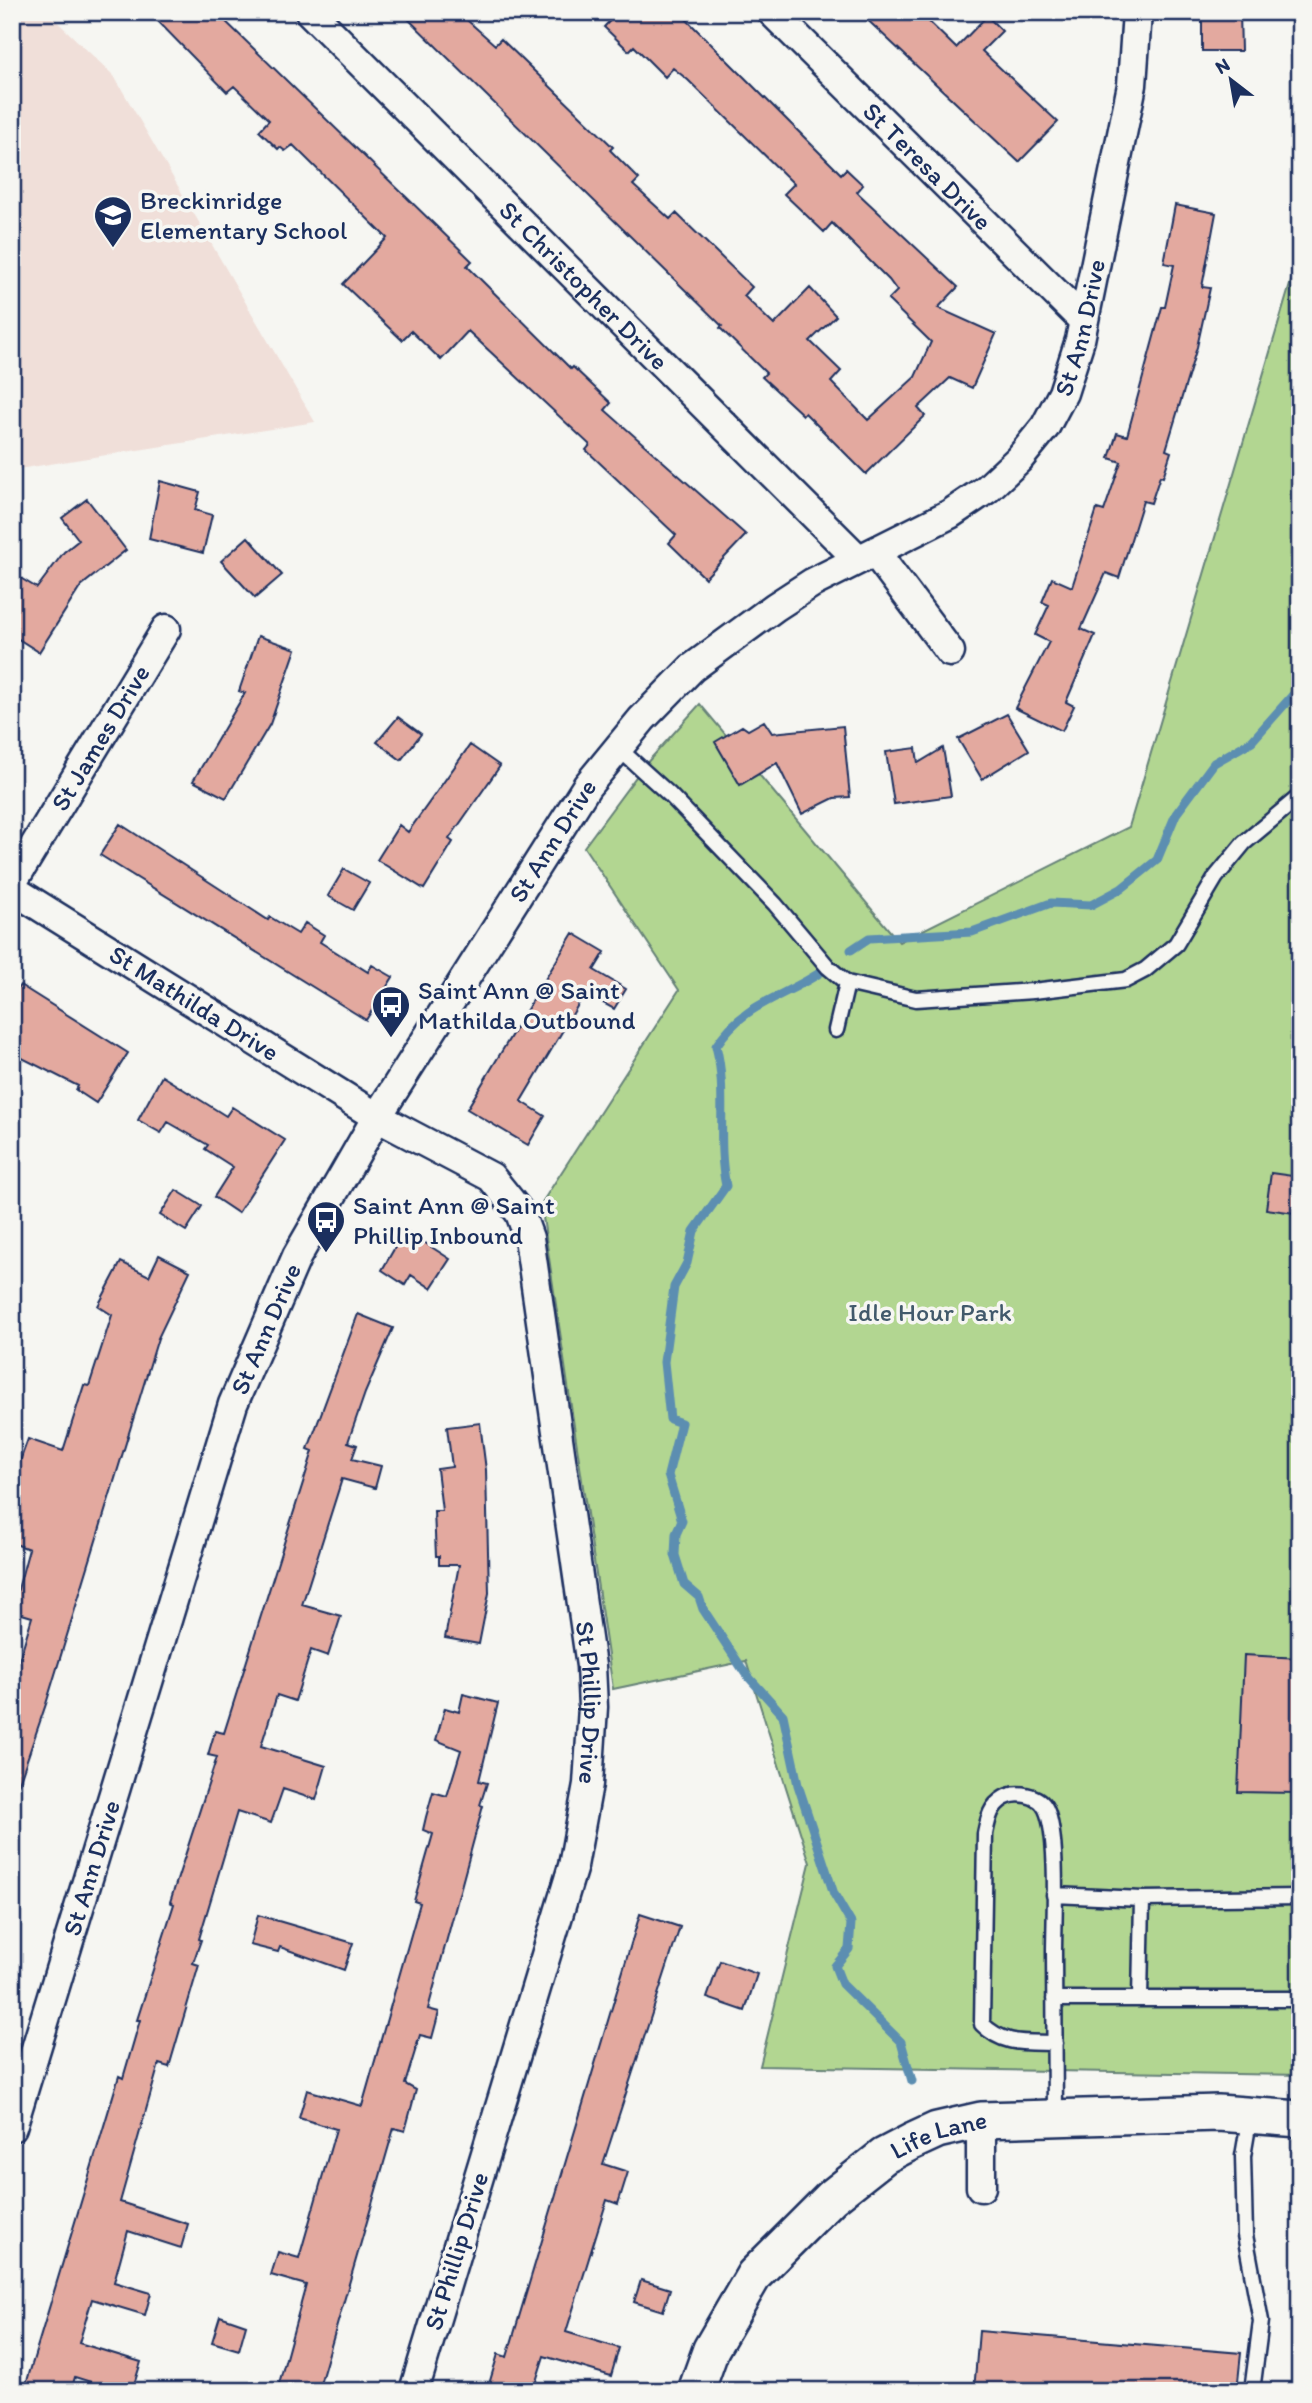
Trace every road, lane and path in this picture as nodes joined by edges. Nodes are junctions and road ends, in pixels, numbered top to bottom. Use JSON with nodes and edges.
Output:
{"nodes":[{"id":1,"x":310,"y":12,"type":"edge"},
{"id":2,"x":772,"y":12,"type":"edge"},
{"id":3,"x":1137,"y":12,"type":"edge"},
{"id":4,"x":1083,"y":320,"type":"junction"},
{"id":5,"x":866,"y":556,"type":"junction"},
{"id":6,"x":166,"y":629,"type":"dead end"},
{"id":7,"x":950,"y":652,"type":"dead end"},
{"id":8,"x":618,"y":748,"type":"junction"},
{"id":9,"x":1300,"y":796,"type":"edge"},
{"id":10,"x":12,"y":886,"type":"edge"},
{"id":11,"x":847,"y":983,"type":"junction"},
{"id":12,"x":836,"y":1030,"type":"dead end"},
{"id":13,"x":377,"y":1118,"type":"junction"},
{"id":14,"x":1298,"y":1894,"type":"edge"},
{"id":15,"x":1054,"y":1895,"type":"junction"},
{"id":16,"x":1142,"y":1899,"type":"junction"},
{"id":17,"x":1140,"y":1998,"type":"junction"},
{"id":18,"x":1054,"y":1999,"type":"junction"},
{"id":19,"x":1300,"y":1999,"type":"edge"},
{"id":20,"x":1055,"y":2043,"type":"junction"},
{"id":21,"x":1250,"y":2115,"type":"junction"},
{"id":22,"x":1055,"y":2118,"type":"junction"},
{"id":23,"x":1300,"y":2119,"type":"edge"},
{"id":24,"x":981,"y":2120,"type":"junction"},
{"id":25,"x":12,"y":2127,"type":"edge"},
{"id":26,"x":981,"y":2187,"type":"dead end"},
{"id":27,"x":414,"y":2391,"type":"edge"},
{"id":28,"x":696,"y":2391,"type":"edge"},
{"id":29,"x":1252,"y":2391,"type":"edge"}],
"edges":[{"from":1,"to":5,"type":"street","name":"St Christopher Drive"},
{"from":2,"to":4,"type":"street","name":"St Teresa Drive"},
{"from":3,"to":4,"type":"street","name":"St Ann Drive"},
{"from":4,"to":5,"type":"street","name":"St Ann Drive"},
{"from":5,"to":7,"type":"street"},
{"from":5,"to":8,"type":"street","name":"St Ann Drive"},
{"from":6,"to":10,"type":"street","name":"St James Drive"},
{"from":8,"to":11,"type":"lane"},
{"from":8,"to":13,"type":"street","name":"St Ann Drive"},
{"from":9,"to":11,"type":"lane"},
{"from":10,"to":13,"type":"street","name":"St Mathilda Drive"},
{"from":11,"to":12,"type":"lane"},
{"from":13,"to":25,"type":"street","name":"St Ann Drive"},
{"from":13,"to":27,"type":"street","name":"St Phillip Drive"},
{"from":14,"to":16,"type":"lane"},
{"from":15,"to":16,"type":"lane"},
{"from":15,"to":18,"type":"lane"},
{"from":15,"to":20,"type":"lane"},
{"from":16,"to":17,"type":"lane"},
{"from":17,"to":18,"type":"lane"},
{"from":17,"to":19,"type":"lane"},
{"from":18,"to":20,"type":"lane"},
{"from":20,"to":22,"type":"lane"},
{"from":21,"to":22,"type":"street","name":"Life Lane"},
{"from":21,"to":23,"type":"street","name":"Life Lane"},
{"from":21,"to":29,"type":"lane"},
{"from":22,"to":24,"type":"street","name":"Life Lane"},
{"from":24,"to":26,"type":"street"},
{"from":24,"to":28,"type":"street","name":"Life Lane"}]}
